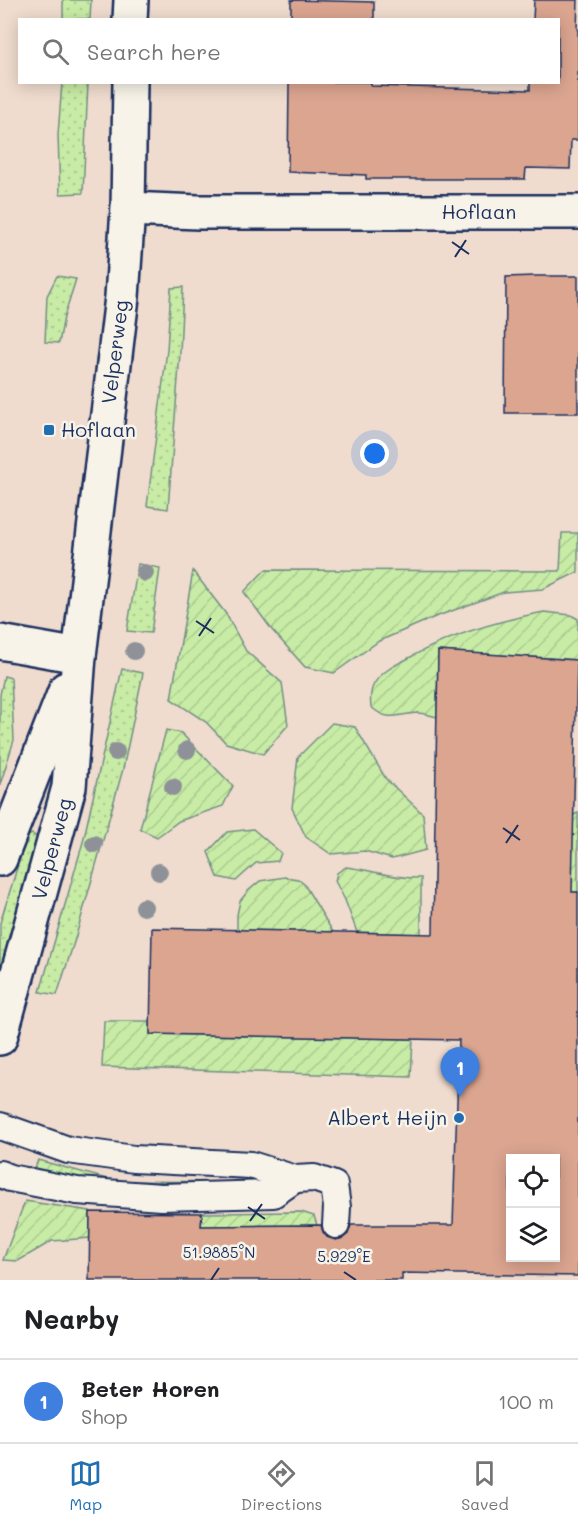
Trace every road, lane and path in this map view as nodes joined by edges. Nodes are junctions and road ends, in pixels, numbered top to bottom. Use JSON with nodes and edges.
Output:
{"nodes":[{"id":1,"x":131,"y":0,"type":"edge"},
{"id":2,"x":130,"y":18,"type":"edge"},
{"id":3,"x":130,"y":84,"type":"edge"},
{"id":4,"x":128,"y":209,"type":"junction"},
{"id":5,"x":578,"y":212,"type":"edge"},
{"id":6,"x":0,"y":642,"type":"edge"},
{"id":7,"x":79,"y":656,"type":"junction"},
{"id":8,"x":0,"y":859,"type":"edge"},
{"id":9,"x":0,"y":1038,"type":"edge"},
{"id":10,"x":0,"y":1126,"type":"edge"},
{"id":11,"x":0,"y":1174,"type":"edge"},
{"id":12,"x":295,"y":1179,"type":"junction"},
{"id":13,"x":336,"y":1225,"type":"dead end"}],
"edges":[{"from":1,"to":2,"type":"main road"},
{"from":3,"to":4,"type":"main road","name":"Velperweg"},
{"from":4,"to":5,"type":"main road","name":"Hoflaan"},
{"from":4,"to":7,"type":"main road","name":"Velperweg"},
{"from":6,"to":7,"type":"main road"},
{"from":7,"to":8,"type":"main road","name":"Velperweg"},
{"from":7,"to":9,"type":"main road","name":"Velperweg"},
{"from":10,"to":12,"type":"lane"},
{"from":11,"to":12,"type":"lane"},
{"from":12,"to":13,"type":"lane"}]}
